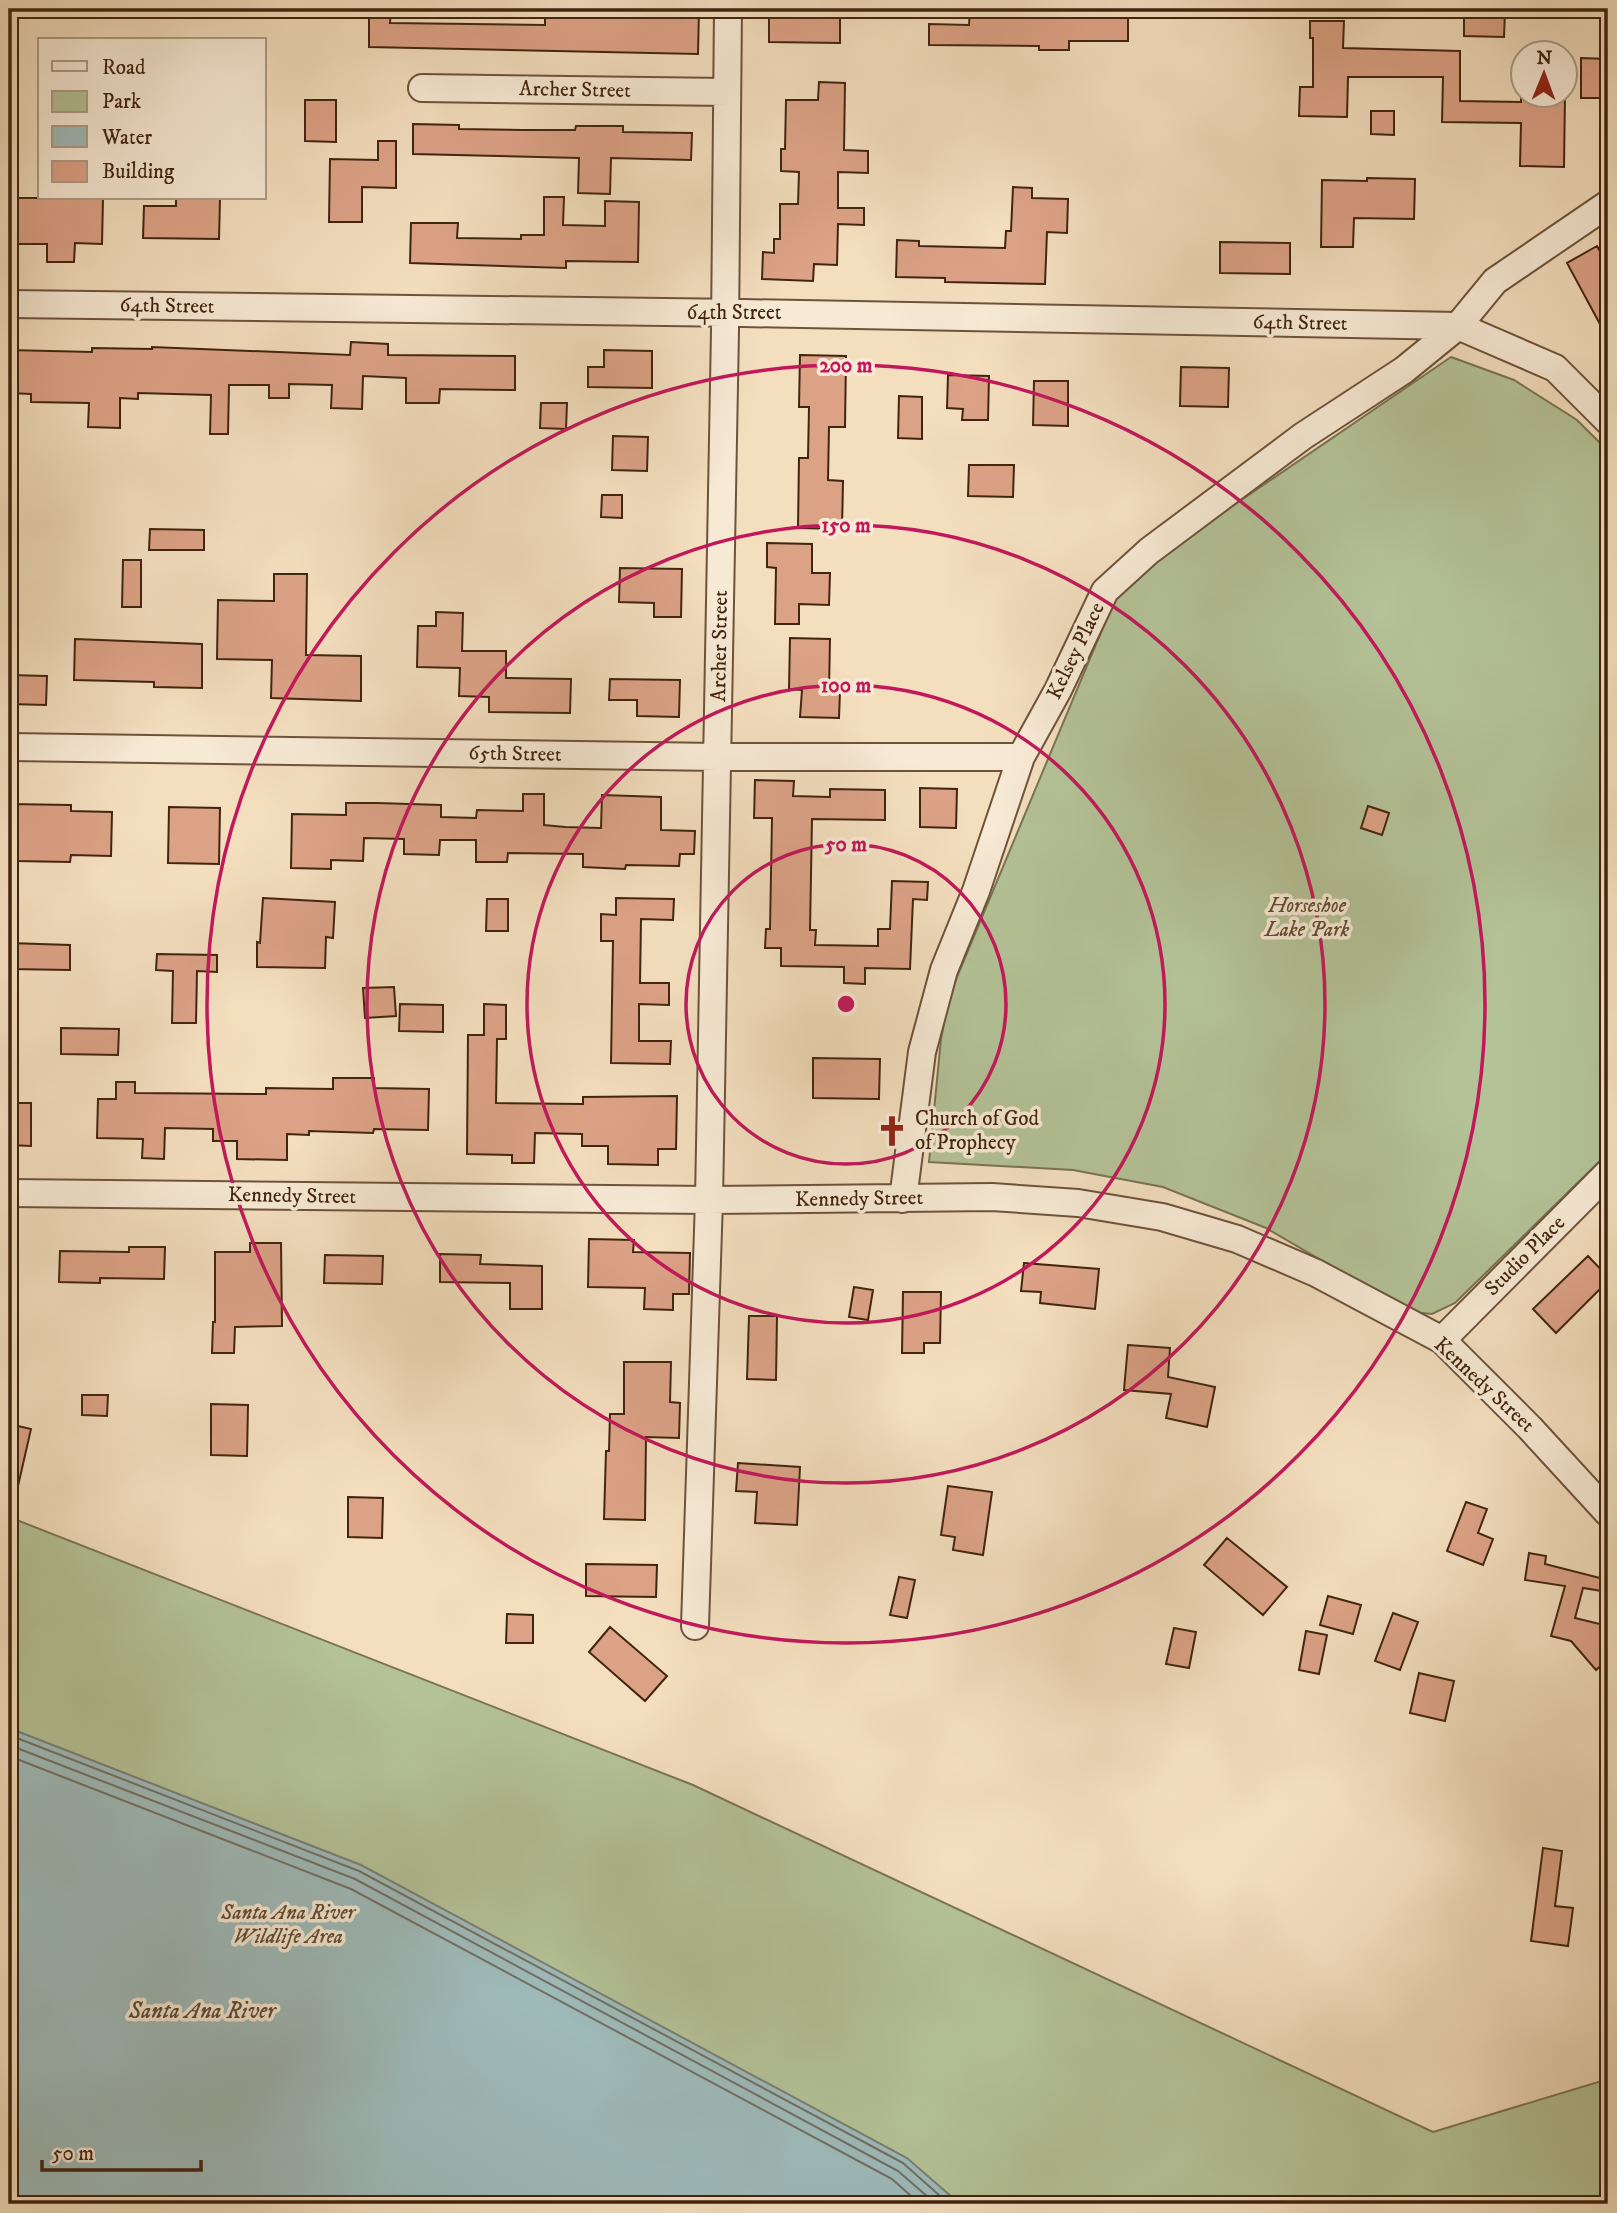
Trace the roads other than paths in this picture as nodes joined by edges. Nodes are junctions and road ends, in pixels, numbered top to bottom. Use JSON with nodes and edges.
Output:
{"nodes":[{"id":1,"x":728,"y":9,"type":"edge"},
{"id":2,"x":422,"y":88,"type":"dead end"},
{"id":3,"x":727,"y":92,"type":"junction"},
{"id":4,"x":1608,"y":204,"type":"edge"},
{"id":5,"x":9,"y":304,"type":"edge"},
{"id":6,"x":725,"y":313,"type":"junction"},
{"id":7,"x":1458,"y":326,"type":"junction"},
{"id":8,"x":1608,"y":421,"type":"edge"},
{"id":9,"x":9,"y":747,"type":"edge"},
{"id":10,"x":718,"y":757,"type":"junction"},
{"id":11,"x":1021,"y":757,"type":"junction"},
{"id":12,"x":1608,"y":1172,"type":"edge"},
{"id":13,"x":9,"y":1193,"type":"edge"},
{"id":14,"x":903,"y":1199,"type":"junction"},
{"id":15,"x":709,"y":1200,"type":"junction"},
{"id":16,"x":1442,"y":1340,"type":"junction"},
{"id":17,"x":1608,"y":1513,"type":"edge"},
{"id":18,"x":695,"y":1626,"type":"dead end"}],
"edges":[{"from":1,"to":3,"type":"street","name":"Archer Street"},
{"from":2,"to":3,"type":"street","name":"Archer Street"},
{"from":3,"to":6,"type":"street","name":"Archer Street"},
{"from":4,"to":7,"type":"street","name":"Kelsey Place"},
{"from":5,"to":6,"type":"street","name":"64th Street"},
{"from":6,"to":7,"type":"street","name":"64th Street"},
{"from":6,"to":10,"type":"street","name":"Archer Street"},
{"from":7,"to":8,"type":"street"},
{"from":7,"to":11,"type":"street","name":"Kelsey Place"},
{"from":9,"to":10,"type":"street","name":"65th Street"},
{"from":10,"to":11,"type":"street","name":"65th Street"},
{"from":10,"to":15,"type":"street","name":"Archer Street"},
{"from":11,"to":14,"type":"street","name":"Kelsey Place"},
{"from":12,"to":16,"type":"street","name":"Studio Place"},
{"from":13,"to":15,"type":"street","name":"Kennedy Street"},
{"from":14,"to":15,"type":"street","name":"Kennedy Street"},
{"from":14,"to":16,"type":"street","name":"Kennedy Street"},
{"from":15,"to":18,"type":"street","name":"Archer Street"},
{"from":16,"to":17,"type":"street","name":"Kennedy Street"}]}
